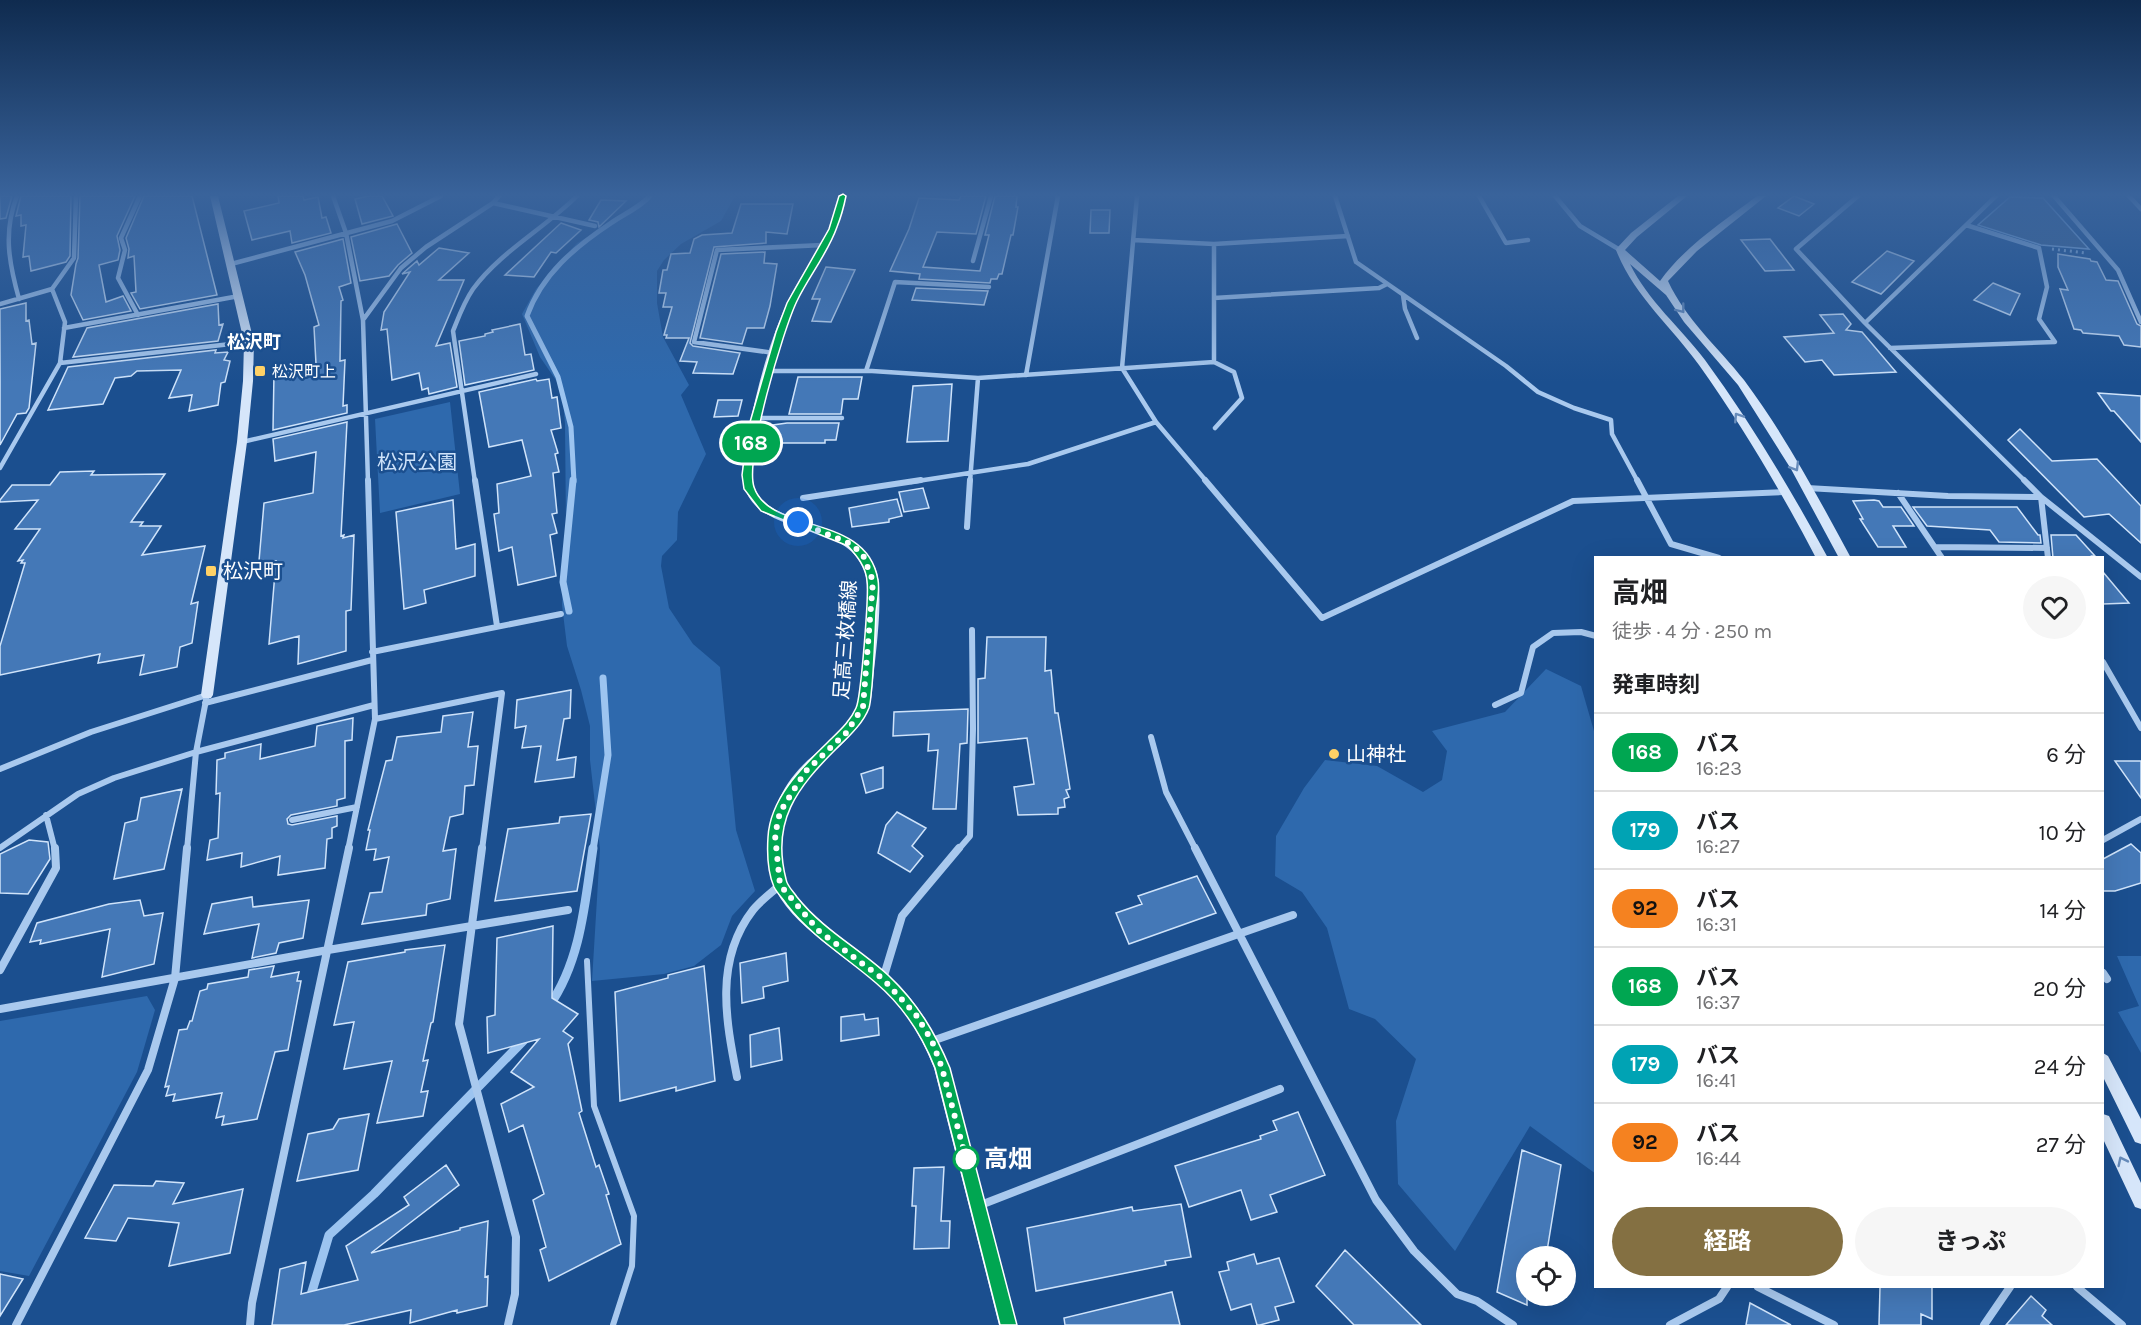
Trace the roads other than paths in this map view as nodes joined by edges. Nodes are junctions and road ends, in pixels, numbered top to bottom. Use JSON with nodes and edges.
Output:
{"nodes":[{"id":1,"x":7,"y":258,"type":"edge"},
{"id":2,"x":74,"y":258,"type":"edge"},
{"id":3,"x":121,"y":258,"type":"edge"},
{"id":4,"x":229,"y":258,"type":"edge"},
{"id":5,"x":254,"y":258,"type":"edge"},
{"id":6,"x":351,"y":258,"type":"edge"},
{"id":7,"x":413,"y":258,"type":"edge"},
{"id":8,"x":506,"y":258,"type":"edge"},
{"id":9,"x":715,"y":258,"type":"edge"},
{"id":10,"x":816,"y":258,"type":"edge"},
{"id":11,"x":975,"y":258,"type":"edge"},
{"id":12,"x":1047,"y":258,"type":"edge"},
{"id":13,"x":1131,"y":258,"type":"edge"},
{"id":14,"x":1215,"y":258,"type":"edge"},
{"id":15,"x":1355,"y":258,"type":"edge"},
{"id":16,"x":1623,"y":258,"type":"edge"},
{"id":17,"x":1629,"y":258,"type":"edge"},
{"id":18,"x":1687,"y":258,"type":"edge"},
{"id":19,"x":1804,"y":258,"type":"edge"},
{"id":20,"x":1932,"y":258,"type":"edge"},
{"id":21,"x":2041,"y":258,"type":"edge"},
{"id":22,"x":2107,"y":258,"type":"edge"},
{"id":23,"x":974,"y":261,"type":"dead end"},
{"id":24,"x":231,"y":264,"type":"junction"},
{"id":25,"x":1387,"y":284,"type":"junction"},
{"id":26,"x":989,"y":287,"type":"dead end"},
{"id":27,"x":52,"y":290,"type":"junction"},
{"id":28,"x":1668,"y":294,"type":"junction"},
{"id":29,"x":1403,"y":295,"type":"junction"},
{"id":30,"x":239,"y":296,"type":"junction"},
{"id":31,"x":1214,"y":298,"type":"junction"},
{"id":32,"x":19,"y":299,"type":"junction"},
{"id":33,"x":0,"y":304,"type":"edge"},
{"id":34,"x":138,"y":315,"type":"junction"},
{"id":35,"x":363,"y":320,"type":"junction"},
{"id":36,"x":2141,"y":322,"type":"edge"},
{"id":37,"x":1865,"y":323,"type":"junction"},
{"id":38,"x":64,"y":328,"type":"junction"},
{"id":39,"x":1417,"y":339,"type":"dead end"},
{"id":40,"x":249,"y":342,"type":"junction"},
{"id":41,"x":1890,"y":348,"type":"junction"},
{"id":42,"x":775,"y":353,"type":"junction"},
{"id":43,"x":1214,"y":362,"type":"junction"},
{"id":44,"x":60,"y":363,"type":"junction"},
{"id":45,"x":1122,"y":368,"type":"junction"},
{"id":46,"x":770,"y":371,"type":"junction"},
{"id":47,"x":866,"y":371,"type":"junction"},
{"id":48,"x":536,"y":374,"type":"dead end"},
{"id":49,"x":1026,"y":375,"type":"junction"},
{"id":50,"x":978,"y":378,"type":"junction"},
{"id":51,"x":462,"y":391,"type":"junction"},
{"id":52,"x":366,"y":413,"type":"junction"},
{"id":53,"x":756,"y":418,"type":"junction"},
{"id":54,"x":842,"y":418,"type":"dead end"},
{"id":55,"x":1156,"y":422,"type":"junction"},
{"id":56,"x":1215,"y":428,"type":"dead end"},
{"id":57,"x":242,"y":442,"type":"junction"},
{"id":58,"x":0,"y":468,"type":"edge"},
{"id":59,"x":972,"y":472,"type":"junction"},
{"id":60,"x":1807,"y":488,"type":"junction"},
{"id":61,"x":1784,"y":492,"type":"junction"},
{"id":62,"x":1898,"y":493,"type":"junction"},
{"id":63,"x":1644,"y":497,"type":"junction"},
{"id":64,"x":2041,"y":497,"type":"junction"},
{"id":65,"x":803,"y":498,"type":"dead end"},
{"id":66,"x":967,"y":527,"type":"dead end"},
{"id":67,"x":1936,"y":548,"type":"junction"},
{"id":68,"x":2047,"y":548,"type":"junction"},
{"id":69,"x":1712,"y":556,"type":"edge"},
{"id":70,"x":1821,"y":556,"type":"edge"},
{"id":71,"x":1844,"y":556,"type":"edge"},
{"id":72,"x":1941,"y":556,"type":"edge"},
{"id":73,"x":2048,"y":556,"type":"edge"},
{"id":74,"x":2141,"y":577,"type":"edge"},
{"id":75,"x":561,"y":614,"type":"dead end"},
{"id":76,"x":497,"y":626,"type":"junction"},
{"id":77,"x":972,"y":630,"type":"dead end"},
{"id":78,"x":1594,"y":635,"type":"edge"},
{"id":79,"x":372,"y":656,"type":"junction"},
{"id":80,"x":2104,"y":664,"type":"edge"},
{"id":81,"x":206,"y":699,"type":"junction"},
{"id":82,"x":374,"y":705,"type":"junction"},
{"id":83,"x":1495,"y":705,"type":"dead end"},
{"id":84,"x":375,"y":719,"type":"junction"},
{"id":85,"x":2141,"y":728,"type":"edge"},
{"id":86,"x":1151,"y":736,"type":"dead end"},
{"id":87,"x":196,"y":752,"type":"junction"},
{"id":88,"x":0,"y":769,"type":"edge"},
{"id":89,"x":357,"y":807,"type":"junction"},
{"id":90,"x":46,"y":815,"type":"junction"},
{"id":91,"x":2141,"y":819,"type":"edge"},
{"id":92,"x":292,"y":820,"type":"dead end"},
{"id":93,"x":2104,"y":839,"type":"edge"},
{"id":94,"x":0,"y":848,"type":"edge"},
{"id":95,"x":780,"y":885,"type":"junction"},
{"id":96,"x":568,"y":910,"type":"dead end"},
{"id":97,"x":1293,"y":915,"type":"dead end"},
{"id":98,"x":472,"y":925,"type":"junction"},
{"id":99,"x":1238,"y":932,"type":"junction"},
{"id":100,"x":328,"y":950,"type":"junction"},
{"id":101,"x":587,"y":960,"type":"dead end"},
{"id":102,"x":0,"y":970,"type":"edge"},
{"id":103,"x":176,"y":978,"type":"junction"},
{"id":104,"x":883,"y":979,"type":"junction"},
{"id":105,"x":0,"y":1009,"type":"edge"},
{"id":106,"x":932,"y":1041,"type":"junction"},
{"id":107,"x":2104,"y":1063,"type":"edge"},
{"id":108,"x":737,"y":1077,"type":"dead end"},
{"id":109,"x":1280,"y":1089,"type":"dead end"},
{"id":110,"x":2104,"y":1124,"type":"edge"},
{"id":111,"x":2141,"y":1136,"type":"edge"},
{"id":112,"x":2141,"y":1201,"type":"edge"},
{"id":113,"x":978,"y":1207,"type":"junction"},
{"id":114,"x":1726,"y":1288,"type":"edge"},
{"id":115,"x":1760,"y":1288,"type":"edge"},
{"id":116,"x":2009,"y":1288,"type":"edge"},
{"id":117,"x":2078,"y":1288,"type":"edge"},
{"id":118,"x":16,"y":1325,"type":"edge"},
{"id":119,"x":250,"y":1325,"type":"edge"},
{"id":120,"x":508,"y":1325,"type":"edge"},
{"id":121,"x":613,"y":1325,"type":"edge"},
{"id":122,"x":1008,"y":1325,"type":"edge"},
{"id":123,"x":1513,"y":1325,"type":"edge"},
{"id":124,"x":1670,"y":1325,"type":"edge"},
{"id":125,"x":1834,"y":1325,"type":"edge"},
{"id":126,"x":1984,"y":1325,"type":"edge"},
{"id":127,"x":2122,"y":1325,"type":"edge"}],
"edges":[{"from":1,"to":32,"type":"street"},
{"from":2,"to":27,"type":"street"},
{"from":3,"to":34,"type":"street"},
{"from":4,"to":24,"type":"street"},
{"from":5,"to":24,"type":"street"},
{"from":6,"to":35,"type":"street"},
{"from":7,"to":35,"type":"street"},
{"from":8,"to":51,"type":"street"},
{"from":9,"to":42,"type":"street"},
{"from":10,"to":42,"type":"street","name":"足高三枚橋線"},
{"from":11,"to":23,"type":"street"},
{"from":12,"to":49,"type":"street"},
{"from":13,"to":45,"type":"street"},
{"from":14,"to":31,"type":"street"},
{"from":15,"to":25,"type":"street"},
{"from":61,"to":16,"type":"street","one_way":true},
{"from":17,"to":28,"type":"street"},
{"from":18,"to":28,"type":"street"},
{"from":19,"to":37,"type":"street"},
{"from":20,"to":37,"type":"street"},
{"from":21,"to":41,"type":"street"},
{"from":22,"to":36,"type":"street"},
{"from":24,"to":30,"type":"street"},
{"from":25,"to":29,"type":"street"},
{"from":25,"to":31,"type":"street"},
{"from":26,"to":47,"type":"street"},
{"from":27,"to":32,"type":"street"},
{"from":27,"to":38,"type":"street"},
{"from":28,"to":60,"type":"street","one_way":true},
{"from":29,"to":39,"type":"street"},
{"from":29,"to":63,"type":"street"},
{"from":30,"to":34,"type":"street"},
{"from":30,"to":40,"type":"street"},
{"from":31,"to":43,"type":"street"},
{"from":32,"to":33,"type":"street"},
{"from":34,"to":38,"type":"street"},
{"from":35,"to":52,"type":"street"},
{"from":37,"to":41,"type":"street"},
{"from":38,"to":44,"type":"street"},
{"from":40,"to":44,"type":"street"},
{"from":40,"to":57,"type":"street"},
{"from":41,"to":64,"type":"street"},
{"from":42,"to":46,"type":"street","name":"足高三枚橋線"},
{"from":43,"to":45,"type":"street"},
{"from":43,"to":56,"type":"street"},
{"from":44,"to":58,"type":"street"},
{"from":45,"to":49,"type":"street"},
{"from":45,"to":55,"type":"street"},
{"from":46,"to":47,"type":"street"},
{"from":46,"to":53,"type":"street","name":"足高三枚橋線"},
{"from":47,"to":50,"type":"street"},
{"from":48,"to":51,"type":"street"},
{"from":49,"to":50,"type":"street"},
{"from":50,"to":59,"type":"street"},
{"from":51,"to":52,"type":"street"},
{"from":51,"to":76,"type":"street"},
{"from":52,"to":57,"type":"street"},
{"from":52,"to":79,"type":"street"},
{"from":53,"to":54,"type":"street"},
{"from":53,"to":95,"type":"street","name":"足高三枚橋線"},
{"from":55,"to":59,"type":"street"},
{"from":55,"to":63,"type":"street"},
{"from":57,"to":81,"type":"street"},
{"from":59,"to":65,"type":"street"},
{"from":59,"to":66,"type":"street"},
{"from":60,"to":62,"type":"street"},
{"from":60,"to":71,"type":"street"},
{"from":61,"to":63,"type":"street"},
{"from":61,"to":70,"type":"street"},
{"from":62,"to":64,"type":"street"},
{"from":62,"to":67,"type":"street"},
{"from":63,"to":69,"type":"street"},
{"from":64,"to":68,"type":"street"},
{"from":64,"to":74,"type":"street"},
{"from":67,"to":68,"type":"street"},
{"from":67,"to":72,"type":"street"},
{"from":68,"to":73,"type":"street"},
{"from":75,"to":76,"type":"street"},
{"from":76,"to":79,"type":"street"},
{"from":77,"to":104,"type":"street"},
{"from":78,"to":83,"type":"street"},
{"from":79,"to":81,"type":"street"},
{"from":79,"to":82,"type":"street"},
{"from":80,"to":85,"type":"street"},
{"from":81,"to":87,"type":"street"},
{"from":81,"to":88,"type":"street"},
{"from":82,"to":84,"type":"street"},
{"from":82,"to":87,"type":"street"},
{"from":84,"to":89,"type":"street"},
{"from":84,"to":98,"type":"street"},
{"from":86,"to":99,"type":"street"},
{"from":87,"to":90,"type":"street"},
{"from":87,"to":103,"type":"street"},
{"from":89,"to":92,"type":"street"},
{"from":89,"to":100,"type":"street"},
{"from":90,"to":94,"type":"street"},
{"from":90,"to":102,"type":"street"},
{"from":91,"to":93,"type":"street"},
{"from":95,"to":104,"type":"street"},
{"from":95,"to":108,"type":"street"},
{"from":96,"to":98,"type":"street"},
{"from":97,"to":99,"type":"street"},
{"from":98,"to":100,"type":"street"},
{"from":98,"to":120,"type":"street"},
{"from":99,"to":106,"type":"street"},
{"from":99,"to":123,"type":"street"},
{"from":100,"to":103,"type":"street"},
{"from":100,"to":119,"type":"street"},
{"from":101,"to":121,"type":"lane"},
{"from":103,"to":105,"type":"street"},
{"from":103,"to":118,"type":"street"},
{"from":104,"to":106,"type":"street"},
{"from":106,"to":113,"type":"street"},
{"from":107,"to":111,"type":"street"},
{"from":109,"to":113,"type":"street"},
{"from":112,"to":110,"type":"street","one_way":true},
{"from":113,"to":122,"type":"street"},
{"from":114,"to":124,"type":"street"},
{"from":115,"to":125,"type":"street"},
{"from":116,"to":126,"type":"street"},
{"from":117,"to":127,"type":"street"}]}
